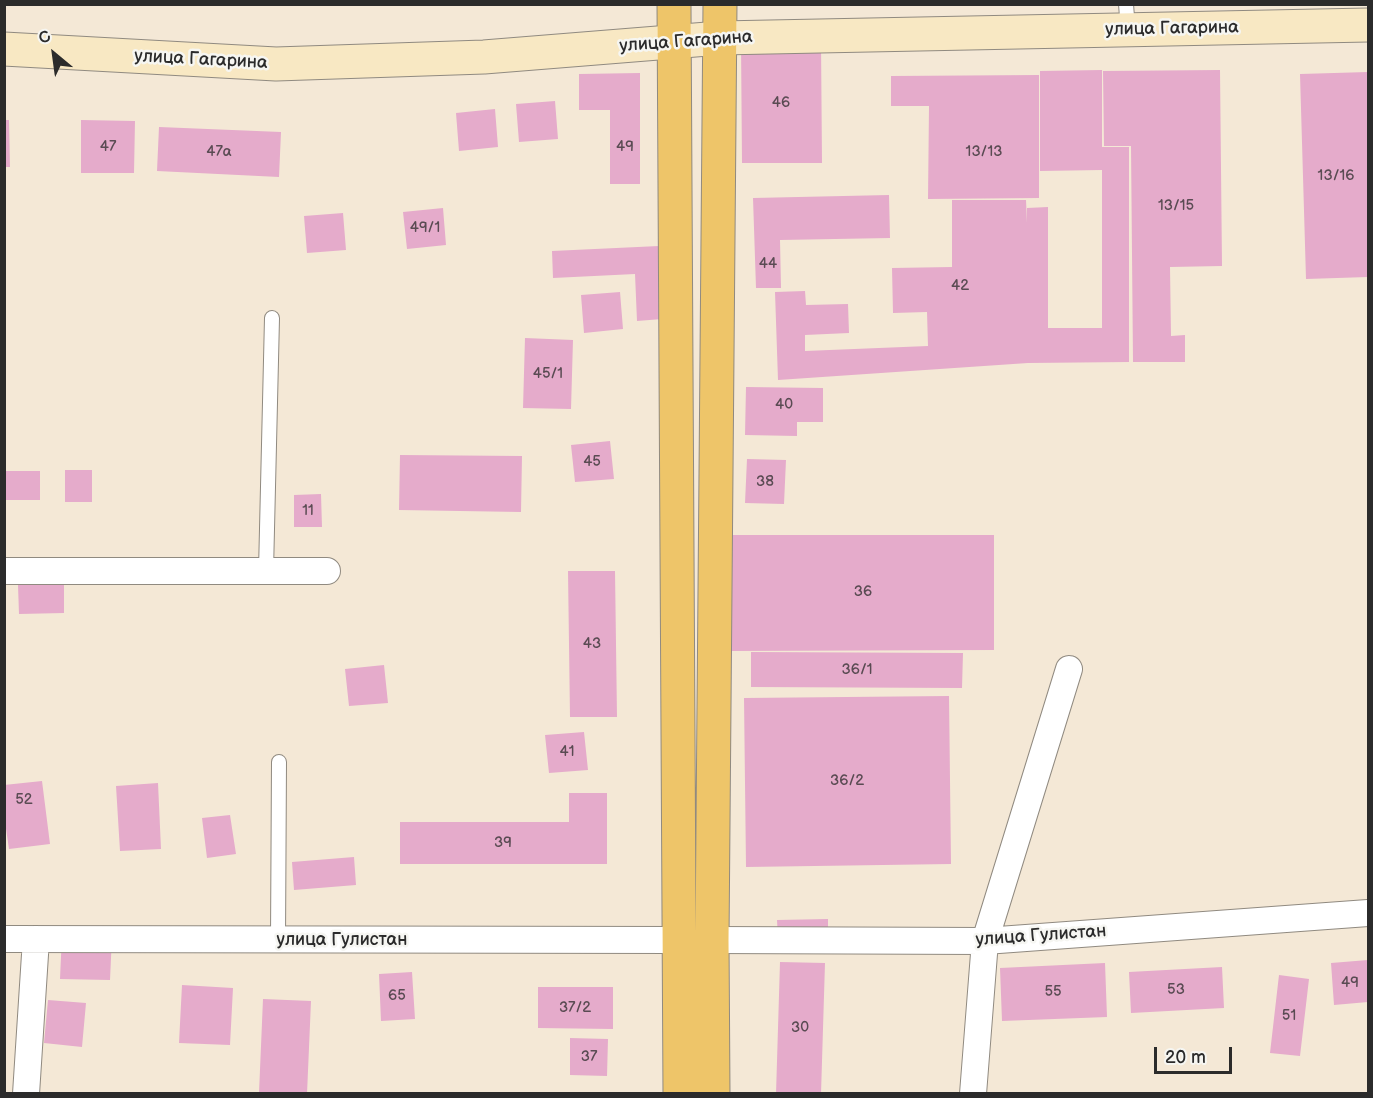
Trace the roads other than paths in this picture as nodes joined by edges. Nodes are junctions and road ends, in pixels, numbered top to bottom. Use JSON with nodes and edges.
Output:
{"nodes":[{"id":1,"x":674,"y":4,"type":"edge"},
{"id":2,"x":720,"y":4,"type":"edge"},
{"id":3,"x":1127,"y":17,"type":"edge"},
{"id":4,"x":1368,"y":25,"type":"edge"},
{"id":5,"x":720,"y":38,"type":"junction"},
{"id":6,"x":674,"y":43,"type":"junction"},
{"id":7,"x":4,"y":49,"type":"edge"},
{"id":8,"x":272,"y":318,"type":"dead end"},
{"id":9,"x":4,"y":571,"type":"edge"},
{"id":10,"x":266,"y":571,"type":"junction"},
{"id":11,"x":327,"y":571,"type":"dead end"},
{"id":12,"x":1069,"y":669,"type":"dead end"},
{"id":13,"x":279,"y":762,"type":"dead end"},
{"id":14,"x":1368,"y":914,"type":"edge"},
{"id":15,"x":4,"y":939,"type":"edge"},
{"id":16,"x":36,"y":939,"type":"junction"},
{"id":17,"x":278,"y":939,"type":"junction"},
{"id":18,"x":679,"y":940,"type":"junction"},
{"id":19,"x":712,"y":940,"type":"junction"},
{"id":20,"x":985,"y":941,"type":"junction"},
{"id":21,"x":26,"y":1094,"type":"edge"},
{"id":22,"x":680,"y":1094,"type":"edge"},
{"id":23,"x":713,"y":1094,"type":"edge"},
{"id":24,"x":973,"y":1094,"type":"edge"}],
"edges":[{"from":1,"to":6,"type":"highway"},
{"from":2,"to":5,"type":"highway"},
{"from":3,"to":4,"type":"main road","name":"улица Гагарина"},
{"from":3,"to":5,"type":"main road","name":"улица Гагарина"},
{"from":5,"to":6,"type":"main road","name":"улица Гагарина"},
{"from":5,"to":19,"type":"highway"},
{"from":6,"to":7,"type":"main road","name":"улица Гагарина"},
{"from":6,"to":18,"type":"highway"},
{"from":8,"to":10,"type":"lane"},
{"from":9,"to":10,"type":"street"},
{"from":10,"to":11,"type":"street"},
{"from":12,"to":20,"type":"street"},
{"from":13,"to":17,"type":"lane"},
{"from":14,"to":20,"type":"street","name":"улица Гулистан"},
{"from":15,"to":16,"type":"street","name":"улица Гулистан"},
{"from":16,"to":17,"type":"street","name":"улица Гулистан"},
{"from":16,"to":21,"type":"street"},
{"from":17,"to":18,"type":"street","name":"улица Гулистан"},
{"from":18,"to":22,"type":"highway"},
{"from":19,"to":20,"type":"street","name":"улица Гулистан"},
{"from":19,"to":23,"type":"highway"},
{"from":20,"to":24,"type":"street"}]}
